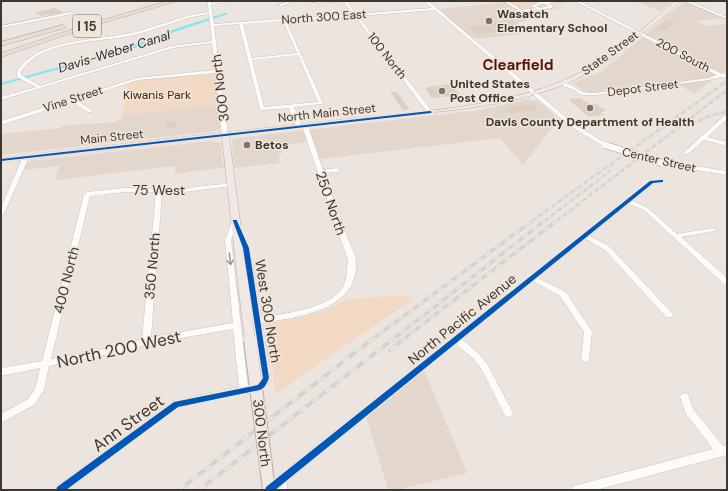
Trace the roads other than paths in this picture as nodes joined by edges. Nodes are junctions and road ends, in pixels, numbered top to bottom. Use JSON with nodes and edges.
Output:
{"nodes":[{"id":1,"x":153,"y":1,"type":"edge"},
{"id":2,"x":174,"y":1,"type":"edge"},
{"id":3,"x":225,"y":1,"type":"edge"},
{"id":4,"x":292,"y":1,"type":"edge"},
{"id":5,"x":308,"y":1,"type":"edge"},
{"id":6,"x":341,"y":1,"type":"edge"},
{"id":7,"x":345,"y":1,"type":"edge"},
{"id":8,"x":426,"y":1,"type":"edge"},
{"id":9,"x":505,"y":1,"type":"edge"},
{"id":10,"x":569,"y":1,"type":"edge"},
{"id":11,"x":577,"y":1,"type":"edge"},
{"id":12,"x":678,"y":1,"type":"edge"},
{"id":13,"x":686,"y":1,"type":"edge"},
{"id":14,"x":546,"y":2,"type":"edge"},
{"id":15,"x":209,"y":3,"type":"edge"},
{"id":16,"x":280,"y":5,"type":"dead end"},
{"id":17,"x":435,"y":9,"type":"junction"},
{"id":18,"x":539,"y":9,"type":"junction"},
{"id":19,"x":72,"y":13,"type":"dead end"},
{"id":20,"x":210,"y":13,"type":"junction"},
{"id":21,"x":128,"y":14,"type":"junction"},
{"id":22,"x":355,"y":14,"type":"junction"},
{"id":23,"x":171,"y":16,"type":"dead end"},
{"id":24,"x":727,"y":18,"type":"edge"},
{"id":25,"x":182,"y":19,"type":"junction"},
{"id":26,"x":284,"y":20,"type":"junction"},
{"id":27,"x":212,"y":21,"type":"junction"},
{"id":28,"x":79,"y":22,"type":"junction"},
{"id":29,"x":241,"y":23,"type":"junction"},
{"id":30,"x":1,"y":27,"type":"edge"},
{"id":31,"x":638,"y":33,"type":"junction"},
{"id":32,"x":214,"y":42,"type":"junction"},
{"id":33,"x":1,"y":44,"type":"edge"},
{"id":34,"x":1,"y":48,"type":"edge"},
{"id":35,"x":300,"y":54,"type":"junction"},
{"id":36,"x":1,"y":55,"type":"edge"},
{"id":37,"x":250,"y":59,"type":"junction"},
{"id":38,"x":1,"y":61,"type":"edge"},
{"id":39,"x":218,"y":71,"type":"junction"},
{"id":40,"x":725,"y":76,"type":"edge"},
{"id":41,"x":561,"y":83,"type":"junction"},
{"id":42,"x":39,"y":87,"type":"junction"},
{"id":43,"x":534,"y":92,"type":"junction"},
{"id":44,"x":510,"y":98,"type":"joint"},
{"id":45,"x":1,"y":99,"type":"edge"},
{"id":46,"x":73,"y":100,"type":"junction"},
{"id":47,"x":291,"y":106,"type":"junction"},
{"id":48,"x":90,"y":110,"type":"dead end"},
{"id":49,"x":430,"y":112,"type":"junction"},
{"id":50,"x":726,"y":117,"type":"dead end"},
{"id":51,"x":1,"y":123,"type":"edge"},
{"id":52,"x":302,"y":126,"type":"junction"},
{"id":53,"x":225,"y":135,"type":"junction"},
{"id":54,"x":703,"y":138,"type":"junction"},
{"id":55,"x":727,"y":144,"type":"edge"},
{"id":56,"x":686,"y":153,"type":"dead end"},
{"id":57,"x":26,"y":157,"type":"junction"},
{"id":58,"x":1,"y":160,"type":"edge"},
{"id":59,"x":337,"y":170,"type":"dead end"},
{"id":60,"x":321,"y":172,"type":"junction"},
{"id":61,"x":727,"y":173,"type":"edge"},
{"id":62,"x":661,"y":181,"type":"dead end"},
{"id":63,"x":231,"y":184,"type":"junction"},
{"id":64,"x":159,"y":191,"type":"junction"},
{"id":65,"x":87,"y":194,"type":"joint"},
{"id":66,"x":628,"y":201,"type":"junction"},
{"id":67,"x":1,"y":214,"type":"edge"},
{"id":68,"x":235,"y":221,"type":"junction"},
{"id":69,"x":713,"y":230,"type":"dead end"},
{"id":70,"x":585,"y":236,"type":"junction"},
{"id":71,"x":676,"y":236,"type":"junction"},
{"id":72,"x":533,"y":278,"type":"junction"},
{"id":73,"x":727,"y":282,"type":"edge"},
{"id":74,"x":669,"y":315,"type":"dead end"},
{"id":75,"x":257,"y":321,"type":"junction"},
{"id":76,"x":237,"y":325,"type":"junction"},
{"id":77,"x":456,"y":339,"type":"junction"},
{"id":78,"x":146,"y":341,"type":"junction"},
{"id":79,"x":585,"y":359,"type":"dead end"},
{"id":80,"x":45,"y":365,"type":"junction"},
{"id":81,"x":1,"y":372,"type":"edge"},
{"id":82,"x":244,"y":390,"type":"junction"},
{"id":83,"x":685,"y":397,"type":"dead end"},
{"id":84,"x":508,"y":413,"type":"dead end"},
{"id":85,"x":1,"y":419,"type":"edge"},
{"id":86,"x":724,"y":451,"type":"edge"},
{"id":87,"x":282,"y":485,"type":"edge"},
{"id":88,"x":60,"y":490,"type":"edge"},
{"id":89,"x":269,"y":490,"type":"edge"},
{"id":90,"x":577,"y":490,"type":"edge"}],
"edges":[{"from":1,"to":28,"type":"highway","number":"I 15"},
{"from":2,"to":21,"type":"highway","number":"I 15"},
{"from":3,"to":15,"type":"street"},
{"from":4,"to":16,"type":"street"},
{"from":5,"to":6,"type":"street"},
{"from":7,"to":22,"type":"street","name":"100 North"},
{"from":8,"to":17,"type":"street","name":"Center Street"},
{"from":9,"to":18,"type":"street"},
{"from":10,"to":14,"type":"street"},
{"from":11,"to":31,"type":"street","name":"200 South"},
{"from":12,"to":31,"type":"main road","name":"State Street"},
{"from":13,"to":24,"type":"street"},
{"from":14,"to":18,"type":"street"},
{"from":14,"to":18,"type":"street"},
{"from":15,"to":20,"type":"street","name":"300 North"},
{"from":17,"to":22,"type":"street","name":"North 300 East"},
{"from":17,"to":43,"type":"street","name":"Center Street"},
{"from":19,"to":30,"type":"street"},
{"from":20,"to":25,"type":"street"},
{"from":20,"to":27,"type":"street","name":"300 North"},
{"from":21,"to":36,"type":"highway","number":"I 15"},
{"from":21,"to":38,"type":"highway"},
{"from":22,"to":26,"type":"street","name":"North 300 East"},
{"from":22,"to":49,"type":"street","name":"100 North"},
{"from":23,"to":25,"type":"street"},
{"from":25,"to":42,"type":"street"},
{"from":26,"to":29,"type":"street","name":"North 300 East"},
{"from":26,"to":35,"type":"street"},
{"from":27,"to":29,"type":"street","name":"North 300 East"},
{"from":27,"to":32,"type":"street","name":"300 North"},
{"from":28,"to":33,"type":"highway"},
{"from":28,"to":34,"type":"highway","number":"I 15"},
{"from":29,"to":37,"type":"street"},
{"from":31,"to":40,"type":"street","name":"200 South"},
{"from":31,"to":41,"type":"main road","name":"State Street"},
{"from":32,"to":39,"type":"street","name":"300 North"},
{"from":32,"to":42,"type":"street"},
{"from":35,"to":37,"type":"street"},
{"from":35,"to":47,"type":"street"},
{"from":37,"to":47,"type":"street"},
{"from":39,"to":46,"type":"street","name":"Vine Street"},
{"from":39,"to":53,"type":"street","name":"300 North"},
{"from":40,"to":41,"type":"street","name":"Depot Street"},
{"from":41,"to":43,"type":"main road","name":"State Street"},
{"from":42,"to":45,"type":"street"},
{"from":43,"to":44,"type":"main road","name":"State Street"},
{"from":43,"to":61,"type":"street","name":"Center Street","bridge":true},
{"from":44,"to":49,"type":"main road","name":"North Main Street"},
{"from":46,"to":48,"type":"street"},
{"from":46,"to":51,"type":"street","name":"Vine Street"},
{"from":47,"to":52,"type":"street","name":"250 North"},
{"from":49,"to":52,"type":"main road","name":"North Main Street"},
{"from":50,"to":54,"type":"street"},
{"from":52,"to":53,"type":"main road","name":"North Main Street"},
{"from":52,"to":60,"type":"street","name":"250 North"},
{"from":53,"to":57,"type":"main road","name":"Main Street"},
{"from":53,"to":63,"type":"main road","name":"300 North"},
{"from":54,"to":55,"type":"street"},
{"from":54,"to":56,"type":"street"},
{"from":57,"to":58,"type":"main road","name":"Main Street"},
{"from":57,"to":67,"type":"street"},
{"from":59,"to":60,"type":"street"},
{"from":60,"to":75,"type":"street","name":"250 North"},
{"from":62,"to":66,"type":"street","name":"North Pacific Avenue"},
{"from":63,"to":64,"type":"street","name":"75 West"},
{"from":63,"to":68,"type":"main road","name":"300 North"},
{"from":64,"to":65,"type":"street","name":"75 West"},
{"from":64,"to":78,"type":"street","name":"350 North"},
{"from":65,"to":80,"type":"street","name":"400 North"},
{"from":66,"to":70,"type":"street","name":"North Pacific Avenue"},
{"from":66,"to":71,"type":"street"},
{"from":68,"to":75,"type":"street","name":"West 300 North"},
{"from":68,"to":76,"type":"street","name":"West 300 North","one_way":true},
{"from":68,"to":89,"type":"main road","name":"300 North","bridge":true},
{"from":69,"to":71,"type":"street"},
{"from":70,"to":72,"type":"street","name":"North Pacific Avenue"},
{"from":70,"to":74,"type":"street"},
{"from":71,"to":73,"type":"street"},
{"from":72,"to":77,"type":"street","name":"North Pacific Avenue"},
{"from":72,"to":79,"type":"street"},
{"from":75,"to":82,"type":"street","name":"West 300 North"},
{"from":76,"to":78,"type":"street","name":"North 200 West"},
{"from":76,"to":82,"type":"street","name":"West 300 North"},
{"from":77,"to":84,"type":"street"},
{"from":77,"to":87,"type":"street","name":"North Pacific Avenue"},
{"from":78,"to":80,"type":"street","name":"North 200 West"},
{"from":80,"to":81,"type":"street","name":"North 200 West"},
{"from":80,"to":85,"type":"street","name":"400 North"},
{"from":82,"to":88,"type":"street","name":"Ann Street"},
{"from":83,"to":86,"type":"street"},
{"from":86,"to":90,"type":"street"},
{"from":87,"to":89,"type":"street"}]}
